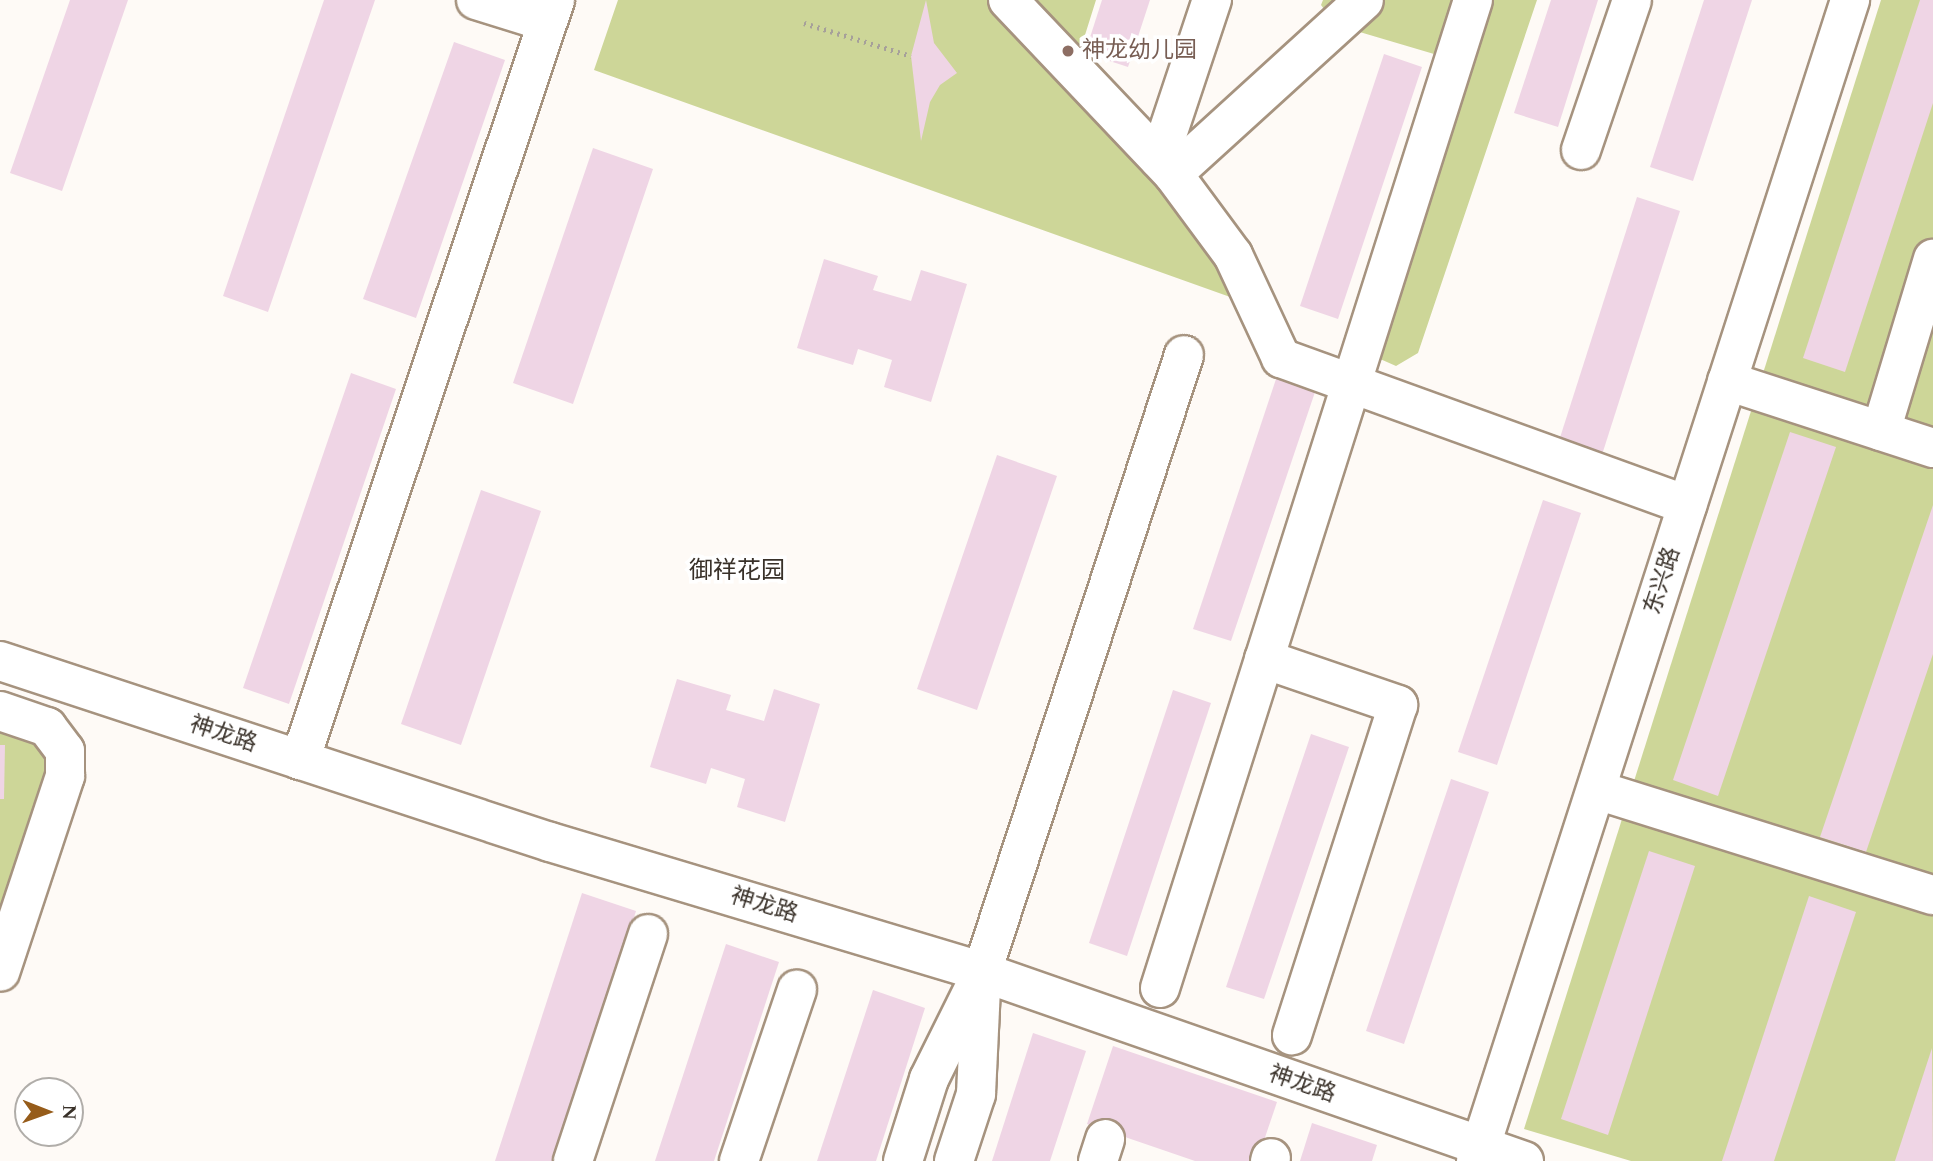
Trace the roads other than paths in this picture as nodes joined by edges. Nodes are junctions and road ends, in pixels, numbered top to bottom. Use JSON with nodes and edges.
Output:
{"nodes":[{"id":1,"x":476,"y":0,"type":"edge"},
{"id":2,"x":1007,"y":0,"type":"edge"},
{"id":3,"x":1212,"y":0,"type":"edge"},
{"id":4,"x":1364,"y":0,"type":"edge"},
{"id":5,"x":1473,"y":0,"type":"edge"},
{"id":6,"x":1632,"y":0,"type":"edge"},
{"id":7,"x":1850,"y":0,"type":"edge"},
{"id":8,"x":551,"y":11,"type":"edge"},
{"id":9,"x":1581,"y":150,"type":"dead end"},
{"id":10,"x":1166,"y":166,"type":"junction"},
{"id":11,"x":1933,"y":259,"type":"edge"},
{"id":12,"x":1184,"y":355,"type":"dead end"},
{"id":13,"x":1727,"y":381,"type":"junction"},
{"id":14,"x":1352,"y":383,"type":"junction"},
{"id":15,"x":1881,"y":431,"type":"junction"},
{"id":16,"x":1933,"y":448,"type":"edge"},
{"id":17,"x":1687,"y":505,"type":"junction"},
{"id":18,"x":1264,"y":659,"type":"junction"},
{"id":19,"x":0,"y":661,"type":"edge"},
{"id":20,"x":0,"y":711,"type":"edge"},
{"id":21,"x":300,"y":760,"type":"junction"},
{"id":22,"x":1597,"y":790,"type":"junction"},
{"id":23,"x":1933,"y":895,"type":"edge"},
{"id":24,"x":648,"y":934,"type":"dead end"},
{"id":25,"x":0,"y":971,"type":"edge"},
{"id":26,"x":982,"y":972,"type":"junction"},
{"id":27,"x":1160,"y":988,"type":"dead end"},
{"id":28,"x":797,"y":990,"type":"dead end"},
{"id":29,"x":1292,"y":1035,"type":"dead end"},
{"id":30,"x":1479,"y":1154,"type":"edge"},
{"id":31,"x":573,"y":1161,"type":"edge"},
{"id":32,"x":739,"y":1161,"type":"edge"},
{"id":33,"x":903,"y":1161,"type":"edge"},
{"id":34,"x":954,"y":1161,"type":"edge"},
{"id":35,"x":1524,"y":1161,"type":"edge"}],
"edges":[{"from":1,"to":8,"type":"street"},
{"from":2,"to":10,"type":"street"},
{"from":3,"to":10,"type":"street"},
{"from":4,"to":10,"type":"street"},
{"from":5,"to":14,"type":"street"},
{"from":6,"to":9,"type":"street"},
{"from":7,"to":13,"type":"street","name":"东兴路"},
{"from":8,"to":21,"type":"street"},
{"from":10,"to":14,"type":"street"},
{"from":11,"to":15,"type":"street"},
{"from":12,"to":26,"type":"street"},
{"from":13,"to":15,"type":"street"},
{"from":13,"to":17,"type":"street","name":"东兴路"},
{"from":14,"to":17,"type":"street"},
{"from":14,"to":18,"type":"street"},
{"from":15,"to":16,"type":"street"},
{"from":17,"to":22,"type":"street","name":"东兴路"},
{"from":18,"to":27,"type":"street"},
{"from":18,"to":29,"type":"street"},
{"from":19,"to":21,"type":"street","name":"神龙路"},
{"from":20,"to":25,"type":"street"},
{"from":21,"to":26,"type":"street","name":"神龙路"},
{"from":22,"to":23,"type":"street"},
{"from":22,"to":30,"type":"street","name":"东兴路"},
{"from":24,"to":31,"type":"street"},
{"from":26,"to":30,"type":"street","name":"神龙路"},
{"from":26,"to":33,"type":"street"},
{"from":26,"to":34,"type":"street"},
{"from":28,"to":32,"type":"street"},
{"from":30,"to":35,"type":"street","name":"神龙路"}]}
